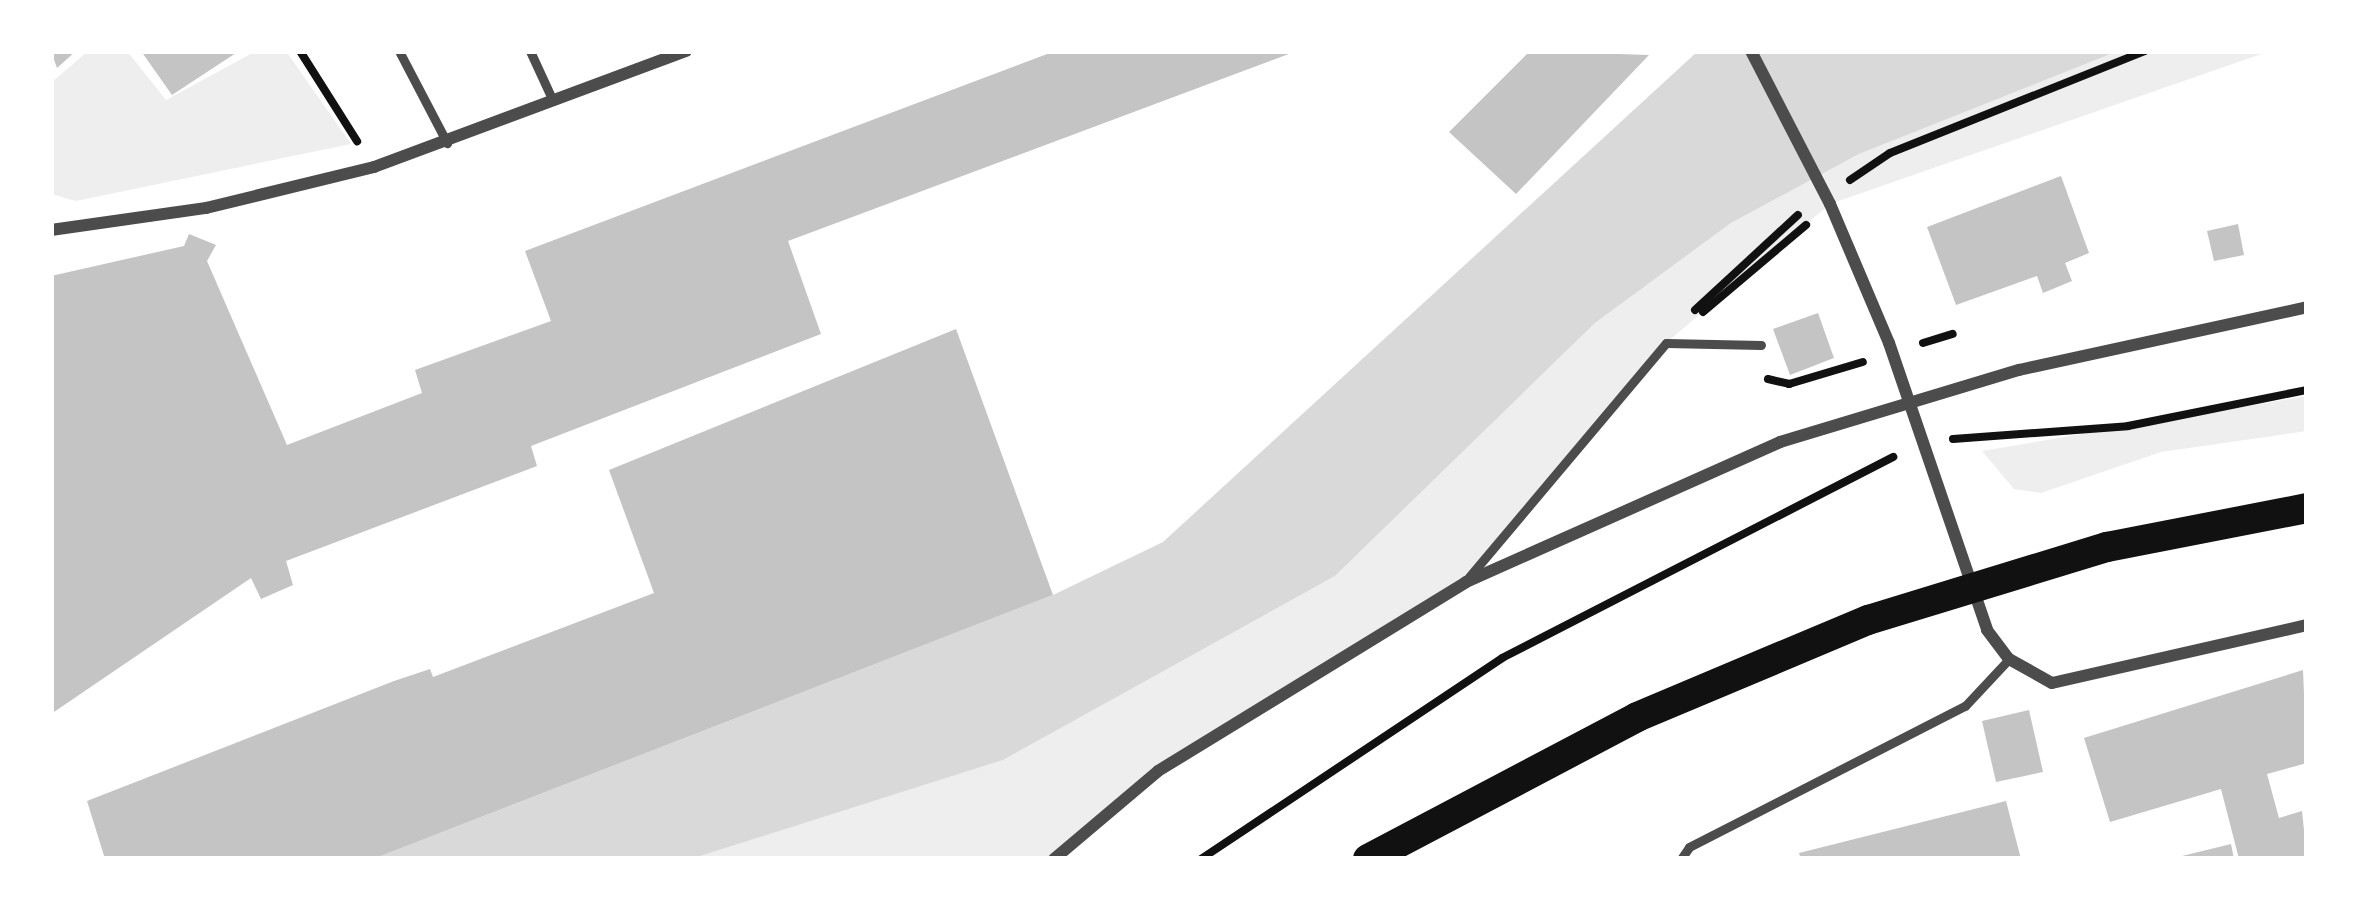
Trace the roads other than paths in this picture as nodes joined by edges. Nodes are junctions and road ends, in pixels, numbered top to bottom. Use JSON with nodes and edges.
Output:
{"nodes":[{"id":1,"x":399,"y":51,"type":"edge"},
{"id":2,"x":530,"y":51,"type":"edge"},
{"id":3,"x":686,"y":51,"type":"edge"},
{"id":4,"x":1751,"y":51,"type":"edge"},
{"id":5,"x":553,"y":101,"type":"junction"},
{"id":6,"x":447,"y":143,"type":"junction"},
{"id":7,"x":51,"y":230,"type":"edge"},
{"id":8,"x":2307,"y":307,"type":"edge"},
{"id":9,"x":1761,"y":345,"type":"dead end"},
{"id":10,"x":2307,"y":508,"type":"edge"},
{"id":11,"x":1466,"y":582,"type":"junction"},
{"id":12,"x":1970,"y":584,"type":"junction"},
{"id":13,"x":2307,"y":625,"type":"edge"},
{"id":14,"x":2009,"y":658,"type":"junction"},
{"id":15,"x":1054,"y":859,"type":"edge"},
{"id":16,"x":1368,"y":859,"type":"edge"},
{"id":17,"x":1681,"y":859,"type":"edge"}],
"edges":[{"from":1,"to":6,"type":"lane"},
{"from":2,"to":5,"type":"lane"},
{"from":3,"to":5,"type":"street"},
{"from":4,"to":12,"type":"street"},
{"from":5,"to":6,"type":"street"},
{"from":6,"to":7,"type":"street"},
{"from":8,"to":11,"type":"street"},
{"from":9,"to":11,"type":"lane"},
{"from":10,"to":12,"type":"main road"},
{"from":11,"to":15,"type":"street"},
{"from":12,"to":14,"type":"street"},
{"from":12,"to":16,"type":"main road"},
{"from":13,"to":14,"type":"street"},
{"from":14,"to":17,"type":"lane"}]}
